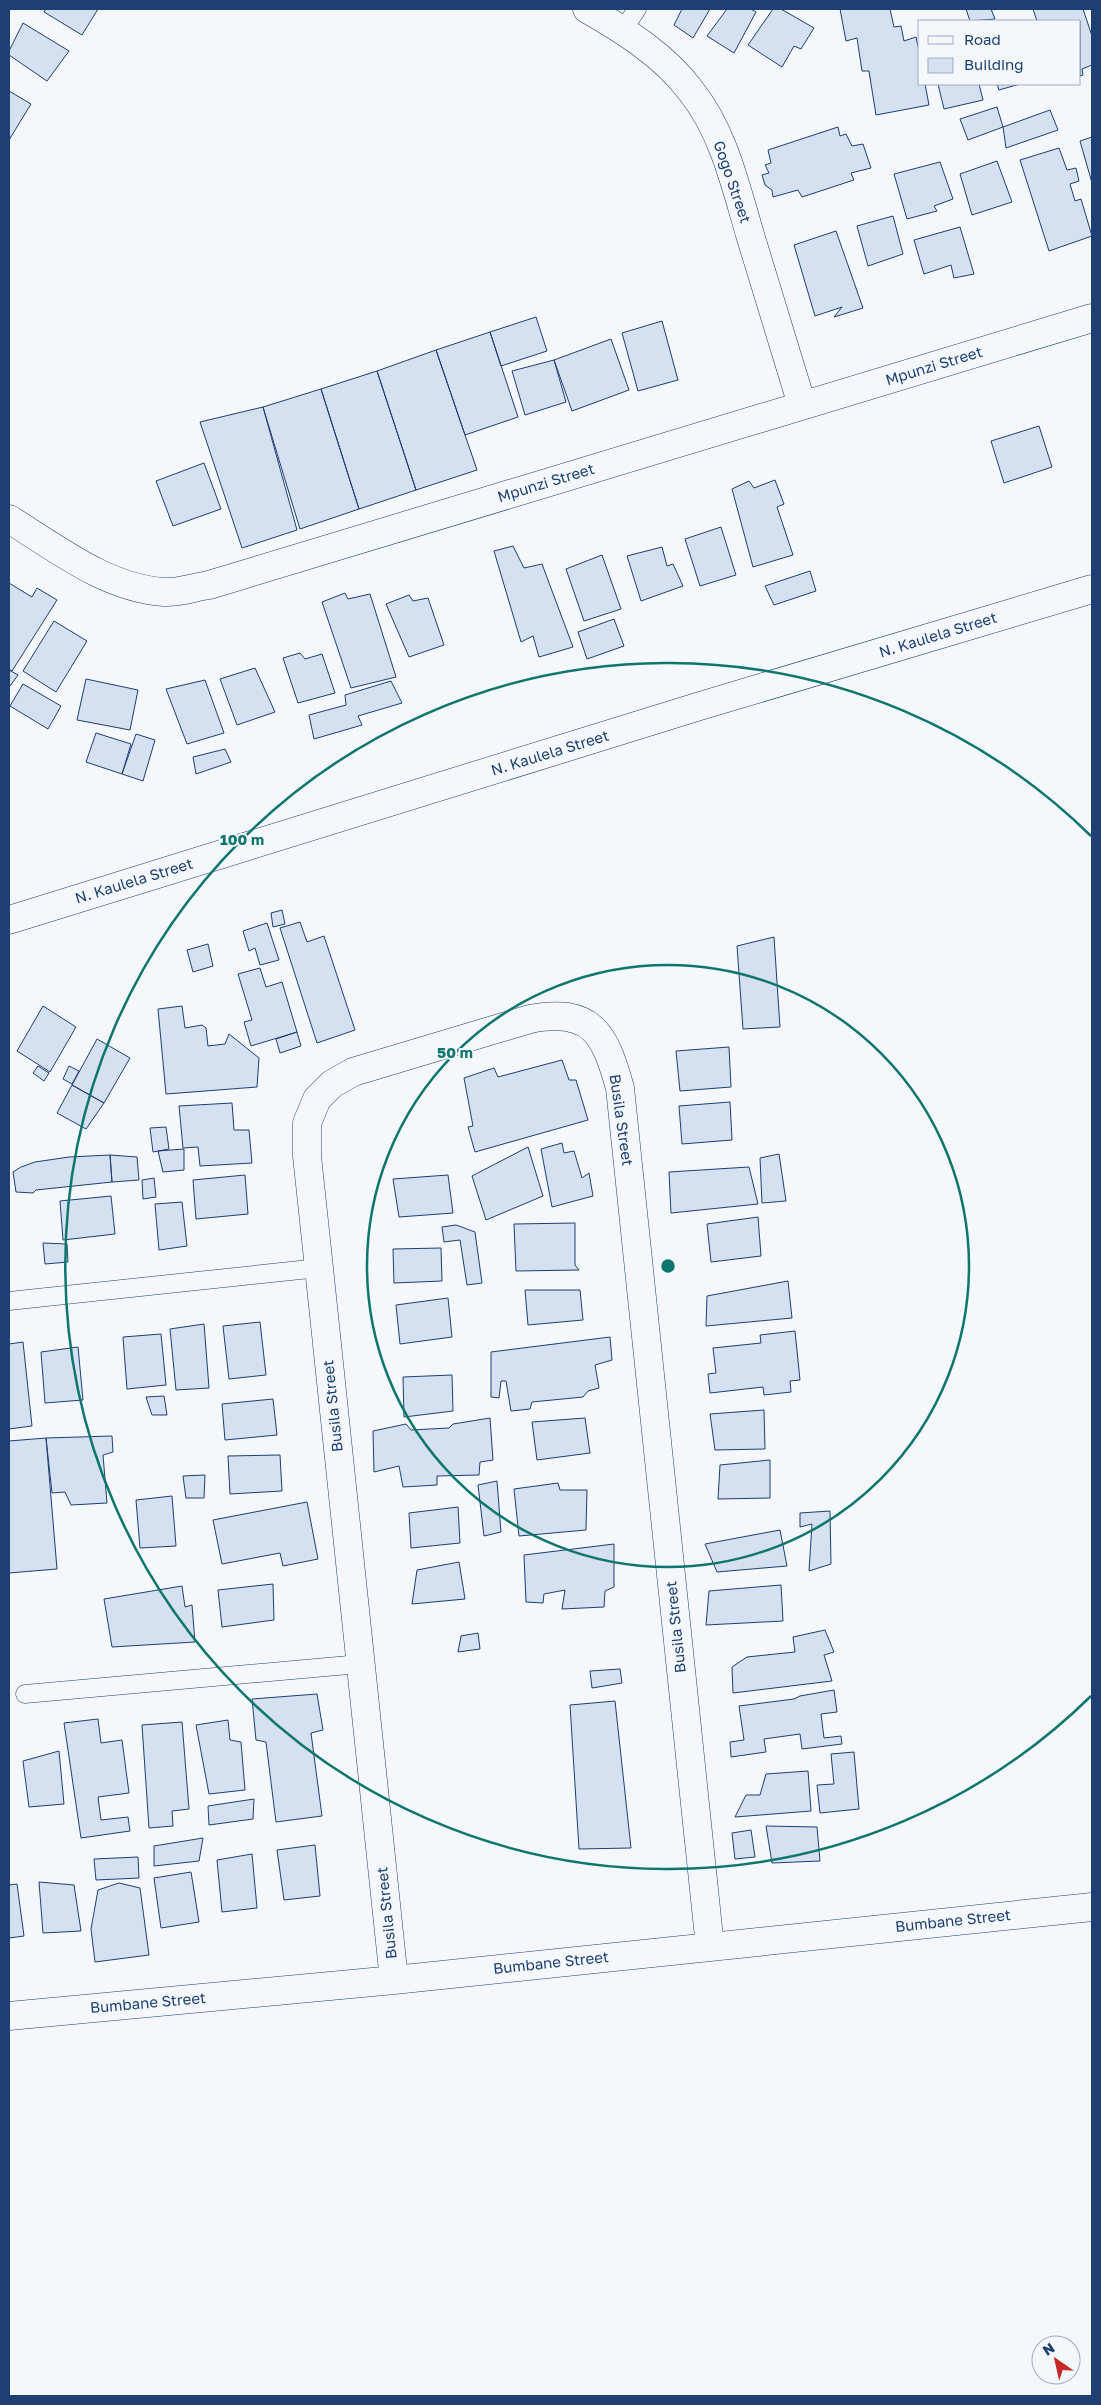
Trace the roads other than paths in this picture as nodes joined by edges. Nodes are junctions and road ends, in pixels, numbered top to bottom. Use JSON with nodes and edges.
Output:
{"nodes":[{"id":1,"x":587,"y":9,"type":"edge"},
{"id":2,"x":630,"y":19,"type":"edge"},
{"id":3,"x":1092,"y":318,"type":"edge"},
{"id":4,"x":802,"y":405,"type":"junction"},
{"id":5,"x":9,"y":519,"type":"edge"},
{"id":6,"x":1092,"y":589,"type":"edge"},
{"id":7,"x":9,"y":920,"type":"edge"},
{"id":8,"x":319,"y":1268,"type":"junction"},
{"id":9,"x":9,"y":1302,"type":"edge"},
{"id":10,"x":360,"y":1664,"type":"junction"},
{"id":11,"x":25,"y":1694,"type":"dead end"},
{"id":12,"x":1092,"y":1907,"type":"edge"},
{"id":13,"x":710,"y":1947,"type":"junction"},
{"id":14,"x":394,"y":1980,"type":"junction"},
{"id":15,"x":9,"y":2016,"type":"edge"}],
"edges":[{"from":1,"to":2,"type":"street","name":"Gogo Street"},
{"from":2,"to":4,"type":"street","name":"Gogo Street"},
{"from":3,"to":4,"type":"street","name":"Mpunzi Street"},
{"from":4,"to":5,"type":"street","name":"Mpunzi Street"},
{"from":6,"to":7,"type":"street","name":"N. Kaulela Street"},
{"from":8,"to":9,"type":"lane"},
{"from":8,"to":10,"type":"street","name":"Busila Street"},
{"from":8,"to":13,"type":"street","name":"Busila Street"},
{"from":10,"to":11,"type":"lane"},
{"from":10,"to":14,"type":"street","name":"Busila Street"},
{"from":12,"to":13,"type":"street","name":"Bumbane Street"},
{"from":13,"to":14,"type":"street","name":"Bumbane Street"},
{"from":14,"to":15,"type":"street","name":"Bumbane Street"}]}
